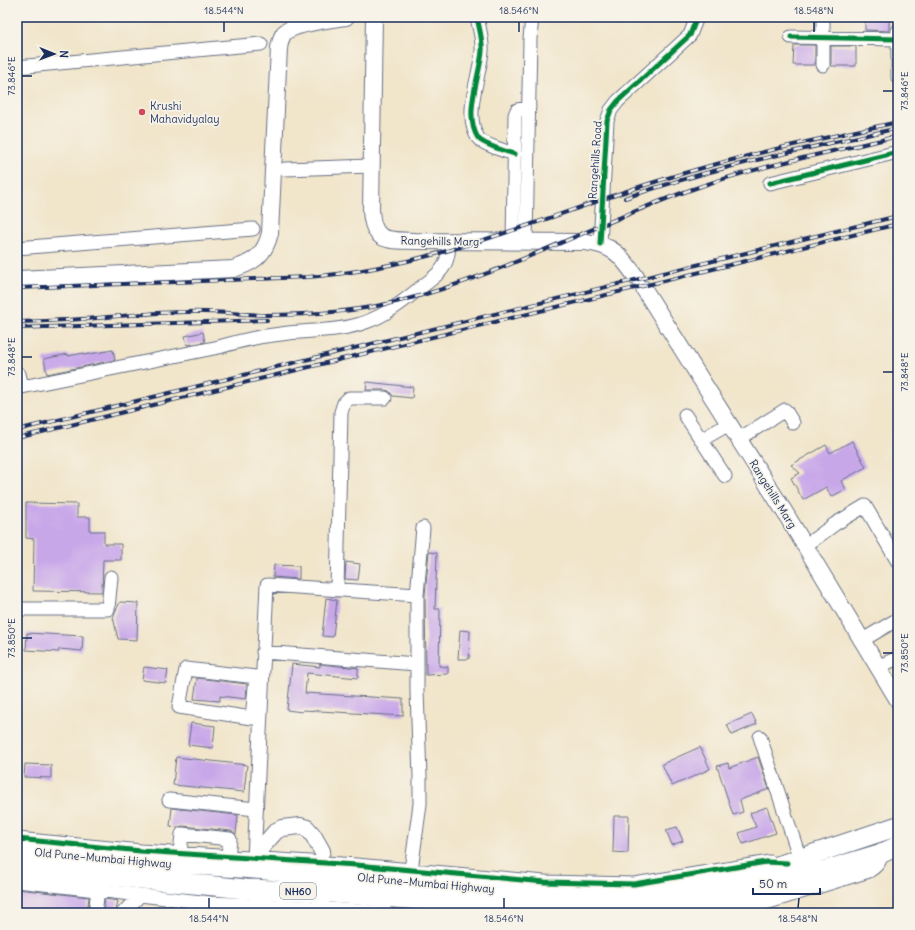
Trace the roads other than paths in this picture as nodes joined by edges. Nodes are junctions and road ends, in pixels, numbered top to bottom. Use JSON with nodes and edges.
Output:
{"nodes":[{"id":1,"x":346,"y":17,"type":"edge"},
{"id":2,"x":374,"y":17,"type":"edge"},
{"id":3,"x":477,"y":17,"type":"edge"},
{"id":4,"x":532,"y":17,"type":"edge"},
{"id":5,"x":697,"y":17,"type":"edge"},
{"id":6,"x":823,"y":17,"type":"edge"},
{"id":7,"x":898,"y":31,"type":"edge"},
{"id":8,"x":791,"y":37,"type":"dead end"},
{"id":9,"x":823,"y":37,"type":"junction"},
{"id":10,"x":898,"y":39,"type":"edge"},
{"id":11,"x":261,"y":44,"type":"dead end"},
{"id":12,"x":824,"y":65,"type":"dead end"},
{"id":13,"x":17,"y":67,"type":"edge"},
{"id":14,"x":898,"y":78,"type":"edge"},
{"id":15,"x":529,"y":107,"type":"junction"},
{"id":16,"x":898,"y":152,"type":"edge"},
{"id":17,"x":515,"y":154,"type":"junction"},
{"id":18,"x":371,"y":166,"type":"junction"},
{"id":19,"x":285,"y":169,"type":"dead end"},
{"id":20,"x":770,"y":183,"type":"dead end"},
{"id":21,"x":253,"y":229,"type":"dead end"},
{"id":22,"x":449,"y":242,"type":"junction"},
{"id":23,"x":520,"y":242,"type":"junction"},
{"id":24,"x":600,"y":244,"type":"junction"},
{"id":25,"x":17,"y":248,"type":"edge"},
{"id":26,"x":17,"y":279,"type":"edge"},
{"id":27,"x":17,"y":375,"type":"edge"},
{"id":28,"x":20,"y":388,"type":"edge"},
{"id":29,"x":384,"y":398,"type":"dead end"},
{"id":30,"x":685,"y":415,"type":"dead end"},
{"id":31,"x":793,"y":423,"type":"dead end"},
{"id":32,"x":729,"y":424,"type":"junction"},
{"id":33,"x":739,"y":439,"type":"junction"},
{"id":34,"x":701,"y":440,"type":"junction"},
{"id":35,"x":725,"y":476,"type":"dead end"},
{"id":36,"x":423,"y":528,"type":"dead end"},
{"id":37,"x":805,"y":546,"type":"junction"},
{"id":38,"x":898,"y":562,"type":"edge"},
{"id":39,"x":111,"y":577,"type":"dead end"},
{"id":40,"x":336,"y":590,"type":"junction"},
{"id":41,"x":417,"y":595,"type":"junction"},
{"id":42,"x":17,"y":609,"type":"edge"},
{"id":43,"x":898,"y":619,"type":"edge"},
{"id":44,"x":862,"y":641,"type":"junction"},
{"id":45,"x":263,"y":652,"type":"junction"},
{"id":46,"x":898,"y":658,"type":"edge"},
{"id":47,"x":416,"y":664,"type":"junction"},
{"id":48,"x":877,"y":667,"type":"junction"},
{"id":49,"x":259,"y":677,"type":"junction"},
{"id":50,"x":898,"y":700,"type":"edge"},
{"id":51,"x":760,"y":737,"type":"dead end"},
{"id":52,"x":169,"y":800,"type":"dead end"},
{"id":53,"x":256,"y":809,"type":"junction"},
{"id":54,"x":898,"y":826,"type":"edge"},
{"id":55,"x":17,"y":839,"type":"edge"},
{"id":56,"x":890,"y":850,"type":"edge"},
{"id":57,"x":17,"y":851,"type":"edge"},
{"id":58,"x":322,"y":851,"type":"dead end"},
{"id":59,"x":180,"y":854,"type":"junction"},
{"id":60,"x":228,"y":857,"type":"junction"},
{"id":61,"x":794,"y":861,"type":"junction"},
{"id":62,"x":254,"y":864,"type":"junction"},
{"id":63,"x":17,"y":867,"type":"edge"},
{"id":64,"x":411,"y":870,"type":"junction"},
{"id":65,"x":17,"y":881,"type":"edge"},
{"id":66,"x":98,"y":890,"type":"junction"},
{"id":67,"x":254,"y":890,"type":"junction"},
{"id":68,"x":140,"y":895,"type":"junction"},
{"id":69,"x":321,"y":905,"type":"edge"},
{"id":70,"x":209,"y":908,"type":"edge"},
{"id":71,"x":270,"y":909,"type":"edge"},
{"id":72,"x":671,"y":910,"type":"edge"},
{"id":73,"x":95,"y":913,"type":"edge"},
{"id":74,"x":123,"y":913,"type":"edge"},
{"id":75,"x":387,"y":913,"type":"edge"},
{"id":76,"x":580,"y":913,"type":"edge"},
{"id":77,"x":733,"y":913,"type":"edge"}],
"edges":[{"from":1,"to":26,"type":"main road"},
{"from":2,"to":18,"type":"main road","name":"Rangehills Marg"},
{"from":3,"to":17,"type":"street"},
{"from":4,"to":15,"type":"street"},
{"from":5,"to":24,"type":"street","name":"Rangehills Road"},
{"from":6,"to":9,"type":"street"},
{"from":7,"to":10,"type":"street"},
{"from":8,"to":9,"type":"street"},
{"from":9,"to":10,"type":"street"},
{"from":9,"to":12,"type":"street"},
{"from":10,"to":14,"type":"street"},
{"from":11,"to":13,"type":"street"},
{"from":15,"to":17,"type":"street"},
{"from":15,"to":23,"type":"street"},
{"from":16,"to":20,"type":"street"},
{"from":17,"to":23,"type":"street"},
{"from":18,"to":19,"type":"street"},
{"from":18,"to":22,"type":"main road","name":"Rangehills Marg"},
{"from":21,"to":25,"type":"street"},
{"from":22,"to":23,"type":"main road","name":"Rangehills Marg"},
{"from":22,"to":28,"type":"street"},
{"from":23,"to":24,"type":"main road","name":"Rangehills Marg"},
{"from":24,"to":32,"type":"main road","name":"Rangehills Marg"},
{"from":27,"to":28,"type":"street"},
{"from":29,"to":40,"type":"street"},
{"from":30,"to":34,"type":"street"},
{"from":31,"to":33,"type":"street"},
{"from":32,"to":33,"type":"main road","name":"Rangehills Marg"},
{"from":32,"to":34,"type":"street"},
{"from":33,"to":37,"type":"main road","name":"Rangehills Marg"},
{"from":34,"to":35,"type":"street"},
{"from":36,"to":41,"type":"street"},
{"from":37,"to":38,"type":"street"},
{"from":37,"to":44,"type":"main road","name":"Rangehills Marg"},
{"from":39,"to":42,"type":"street"},
{"from":40,"to":41,"type":"street"},
{"from":40,"to":45,"type":"street"},
{"from":41,"to":47,"type":"street"},
{"from":43,"to":44,"type":"street"},
{"from":44,"to":48,"type":"main road","name":"Rangehills Marg"},
{"from":45,"to":47,"type":"street"},
{"from":45,"to":49,"type":"street"},
{"from":46,"to":48,"type":"street"},
{"from":47,"to":64,"type":"street"},
{"from":48,"to":50,"type":"main road","name":"Rangehills Marg"},
{"from":49,"to":49,"type":"street"},
{"from":49,"to":53,"type":"street"},
{"from":51,"to":61,"type":"street"},
{"from":52,"to":53,"type":"street"},
{"from":53,"to":62,"type":"street"},
{"from":54,"to":61,"type":"highway","name":"Old Pune–Mumbai Highway","number":"NH60"},
{"from":55,"to":59,"type":"street"},
{"from":56,"to":72,"type":"highway","name":"Old Pune–Mumbai Highway","number":"NH60"},
{"from":56,"to":77,"type":"street"},
{"from":57,"to":62,"type":"highway","name":"Old Pune–Mumbai Highway","number":"NH60"},
{"from":58,"to":62,"type":"main road"},
{"from":59,"to":60,"type":"street"},
{"from":59,"to":60,"type":"street"},
{"from":60,"to":62,"type":"street"},
{"from":61,"to":62,"type":"highway","name":"Old Pune–Mumbai Highway","number":"NH60"},
{"from":61,"to":64,"type":"street"},
{"from":62,"to":64,"type":"street"},
{"from":63,"to":67,"type":"highway","name":"Old Pune–Mumbai Highway","number":"NH60"},
{"from":65,"to":66,"type":"street"},
{"from":66,"to":68,"type":"street"},
{"from":66,"to":73,"type":"street"},
{"from":67,"to":69,"type":"highway","name":"Old Pune–Mumbai Highway","number":"NH60"},
{"from":67,"to":71,"type":"main road"},
{"from":68,"to":70,"type":"street"},
{"from":68,"to":74,"type":"street"},
{"from":69,"to":71,"type":"street"},
{"from":69,"to":75,"type":"street"},
{"from":69,"to":76,"type":"highway","name":"Old Pune–Mumbai Highway","number":"NH60"},
{"from":70,"to":71,"type":"street"},
{"from":72,"to":76,"type":"highway","name":"Old Pune–Mumbai Highway","number":"NH60"}]}
